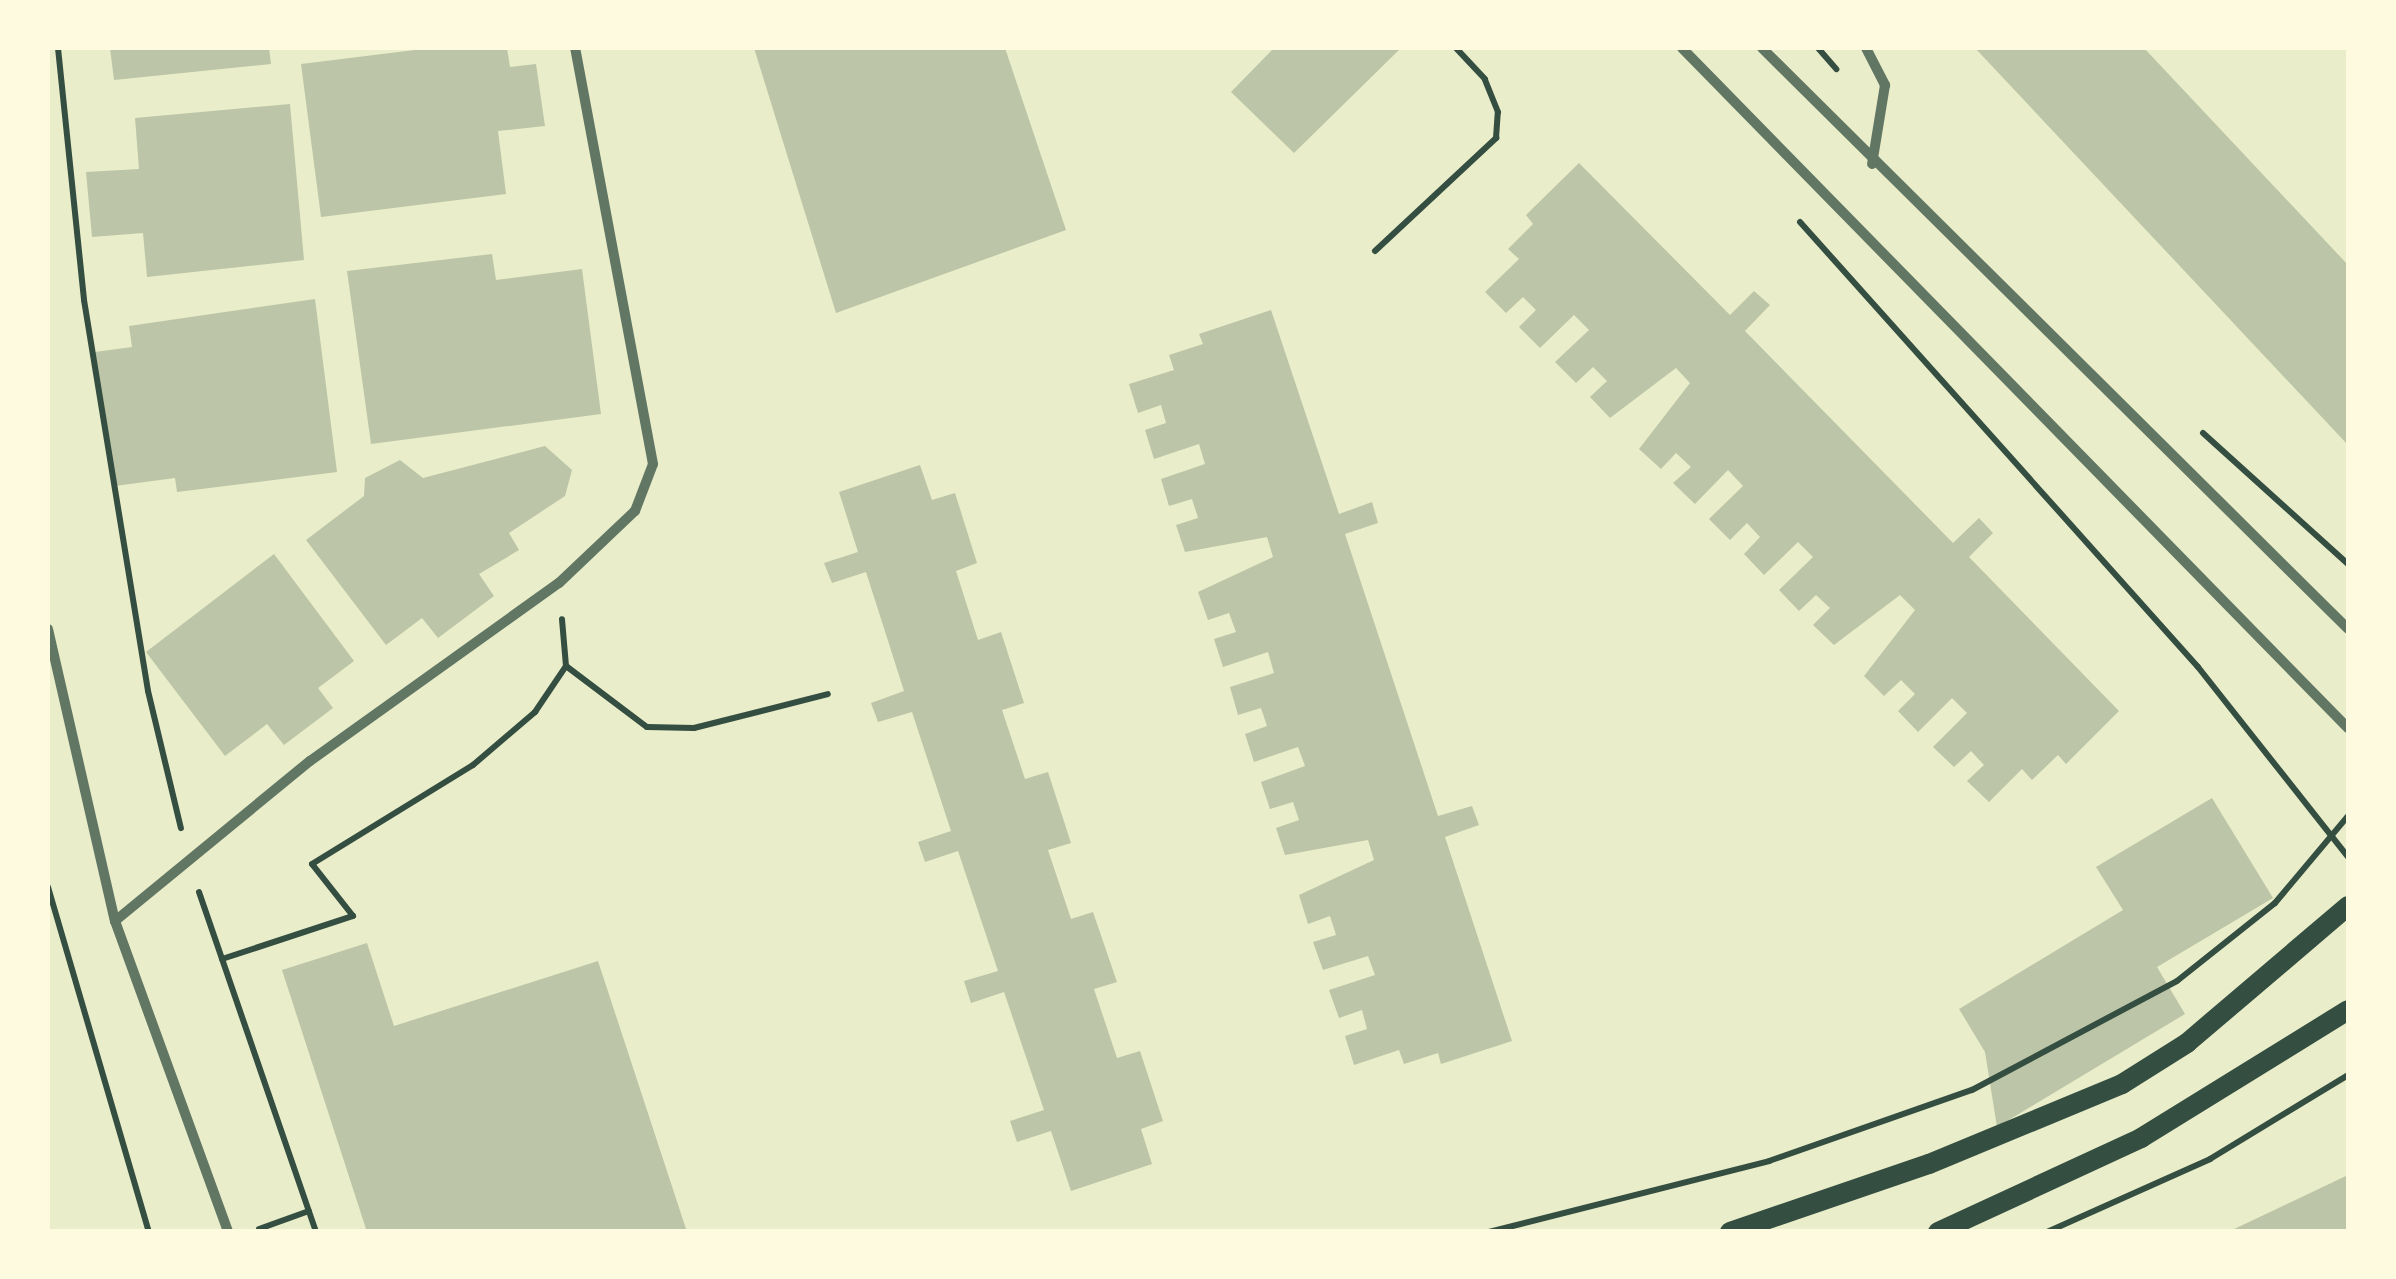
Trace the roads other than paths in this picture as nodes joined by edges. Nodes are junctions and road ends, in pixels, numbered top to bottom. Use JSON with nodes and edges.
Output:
{"nodes":[{"id":1,"x":575,"y":48,"type":"edge"},
{"id":2,"x":1682,"y":48,"type":"edge"},
{"id":3,"x":1762,"y":48,"type":"edge"},
{"id":4,"x":1866,"y":48,"type":"edge"},
{"id":5,"x":1873,"y":166,"type":"junction"},
{"id":6,"x":48,"y":629,"type":"edge"},
{"id":7,"x":2348,"y":629,"type":"edge"},
{"id":8,"x":2348,"y":728,"type":"edge"},
{"id":9,"x":2348,"y":906,"type":"edge"},
{"id":10,"x":115,"y":921,"type":"junction"},
{"id":11,"x":2348,"y":1010,"type":"edge"},
{"id":12,"x":228,"y":1232,"type":"edge"},
{"id":13,"x":1730,"y":1232,"type":"edge"},
{"id":14,"x":1938,"y":1232,"type":"edge"}],
"edges":[{"from":1,"to":10,"type":"street"},
{"from":2,"to":8,"type":"street"},
{"from":3,"to":5,"type":"street"},
{"from":4,"to":5,"type":"street"},
{"from":5,"to":7,"type":"street"},
{"from":6,"to":10,"type":"street"},
{"from":9,"to":13,"type":"main road"},
{"from":10,"to":12,"type":"street"},
{"from":11,"to":14,"type":"main road"}]}
